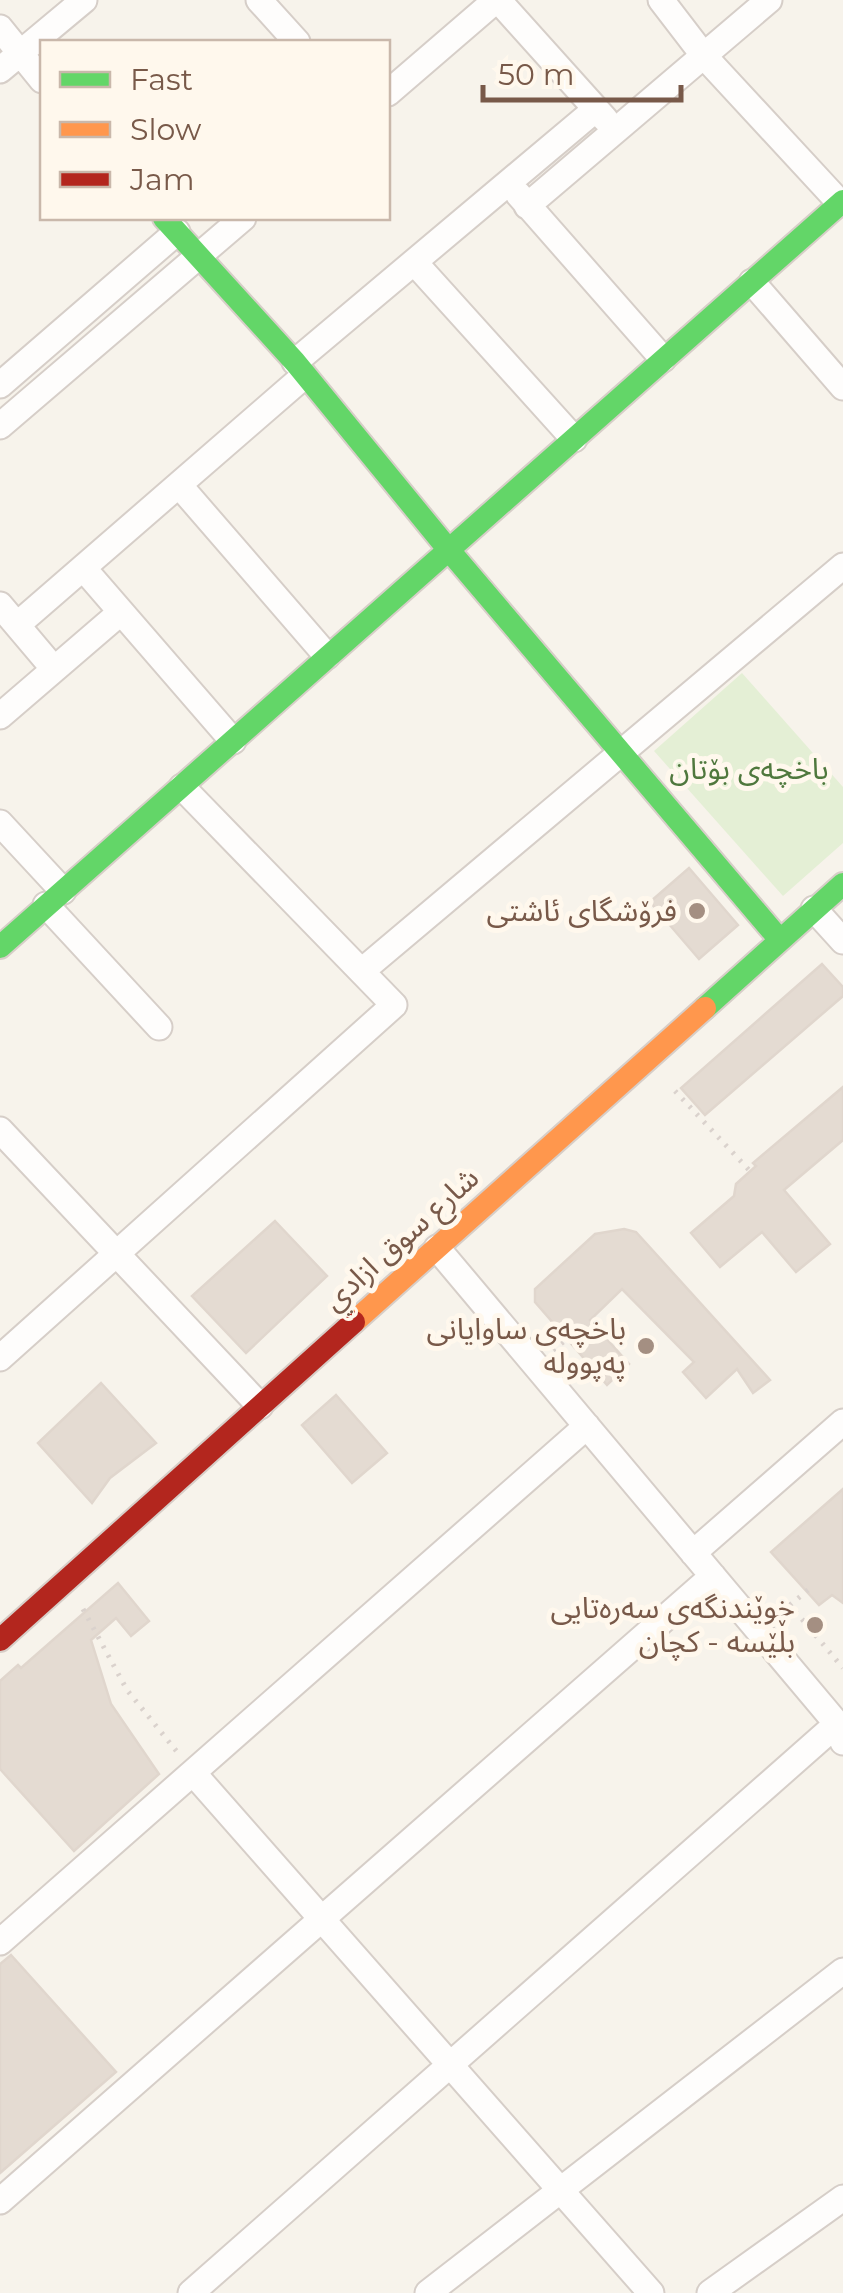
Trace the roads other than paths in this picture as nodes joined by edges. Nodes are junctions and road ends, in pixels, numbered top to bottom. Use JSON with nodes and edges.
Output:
{"nodes":[{"id":1,"x":84,"y":0,"type":"edge"},
{"id":2,"x":259,"y":0,"type":"edge"},
{"id":3,"x":497,"y":0,"type":"edge"},
{"id":4,"x":661,"y":0,"type":"edge"},
{"id":5,"x":769,"y":0,"type":"edge"},
{"id":6,"x":0,"y":28,"type":"edge"},
{"id":7,"x":294,"y":40,"type":"edge"},
{"id":8,"x":704,"y":56,"type":"junction"},
{"id":9,"x":10,"y":62,"type":"edge"},
{"id":10,"x":40,"y":79,"type":"edge"},
{"id":11,"x":390,"y":91,"type":"edge"},
{"id":12,"x":596,"y":109,"type":"junction"},
{"id":13,"x":615,"y":131,"type":"junction"},
{"id":14,"x":508,"y":184,"type":"junction"},
{"id":15,"x":842,"y":202,"type":"edge"},
{"id":16,"x":527,"y":206,"type":"junction"},
{"id":17,"x":240,"y":220,"type":"edge"},
{"id":18,"x":170,"y":225,"type":"edge"},
{"id":19,"x":198,"y":256,"type":"junction"},
{"id":20,"x":415,"y":262,"type":"junction"},
{"id":21,"x":752,"y":282,"type":"junction"},
{"id":22,"x":663,"y":359,"type":"junction"},
{"id":23,"x":299,"y":369,"type":"junction"},
{"id":24,"x":0,"y":385,"type":"edge"},
{"id":25,"x":843,"y":387,"type":"edge"},
{"id":26,"x":0,"y":426,"type":"edge"},
{"id":27,"x":574,"y":439,"type":"junction"},
{"id":28,"x":179,"y":486,"type":"junction"},
{"id":29,"x":448,"y":549,"type":"junction"},
{"id":30,"x":843,"y":566,"type":"edge"},
{"id":31,"x":84,"y":569,"type":"junction"},
{"id":32,"x":121,"y":612,"type":"junction"},
{"id":33,"x":8,"y":615,"type":"edge"},
{"id":34,"x":327,"y":656,"type":"junction"},
{"id":35,"x":54,"y":670,"type":"junction"},
{"id":36,"x":0,"y":716,"type":"edge"},
{"id":37,"x":233,"y":741,"type":"junction"},
{"id":38,"x":621,"y":752,"type":"junction"},
{"id":39,"x":182,"y":786,"type":"junction"},
{"id":40,"x":0,"y":823,"type":"edge"},
{"id":41,"x":843,"y":884,"type":"edge"},
{"id":42,"x":54,"y":898,"type":"junction"},
{"id":43,"x":814,"y":909,"type":"junction"},
{"id":44,"x":780,"y":940,"type":"junction"},
{"id":45,"x":843,"y":941,"type":"edge"},
{"id":46,"x":0,"y":947,"type":"edge"},
{"id":47,"x":363,"y":970,"type":"junction"},
{"id":48,"x":159,"y":1027,"type":"dead end"},
{"id":49,"x":0,"y":1130,"type":"edge"},
{"id":50,"x":437,"y":1248,"type":"junction"},
{"id":51,"x":118,"y":1256,"type":"junction"},
{"id":52,"x":0,"y":1358,"type":"edge"},
{"id":53,"x":260,"y":1406,"type":"junction"},
{"id":54,"x":843,"y":1422,"type":"edge"},
{"id":55,"x":587,"y":1426,"type":"junction"},
{"id":56,"x":694,"y":1553,"type":"junction"},
{"id":57,"x":713,"y":1576,"type":"junction"},
{"id":58,"x":0,"y":1640,"type":"edge"},
{"id":59,"x":841,"y":1732,"type":"edge"},
{"id":60,"x":194,"y":1774,"type":"junction"},
{"id":61,"x":320,"y":1917,"type":"junction"},
{"id":62,"x":0,"y":1942,"type":"edge"},
{"id":63,"x":843,"y":1972,"type":"edge"},
{"id":64,"x":450,"y":2065,"type":"junction"},
{"id":65,"x":560,"y":2190,"type":"junction"},
{"id":66,"x":843,"y":2198,"type":"edge"},
{"id":67,"x":0,"y":2202,"type":"edge"},
{"id":68,"x":191,"y":2293,"type":"edge"},
{"id":69,"x":428,"y":2293,"type":"edge"},
{"id":70,"x":651,"y":2293,"type":"edge"},
{"id":71,"x":710,"y":2293,"type":"edge"}],
"edges":[{"from":1,"to":9,"type":"street"},
{"from":2,"to":7,"type":"street"},
{"from":3,"to":11,"type":"street"},
{"from":3,"to":12,"type":"street"},
{"from":4,"to":8,"type":"street"},
{"from":5,"to":8,"type":"street"},
{"from":6,"to":9,"type":"street"},
{"from":8,"to":13,"type":"street"},
{"from":8,"to":15,"type":"street"},
{"from":9,"to":10,"type":"street"},
{"from":12,"to":13,"type":"street"},
{"from":12,"to":14,"type":"street"},
{"from":13,"to":16,"type":"street"},
{"from":14,"to":16,"type":"street"},
{"from":14,"to":20,"type":"street"},
{"from":15,"to":21,"type":"street"},
{"from":16,"to":22,"type":"street"},
{"from":17,"to":19,"type":"street"},
{"from":18,"to":19,"type":"street"},
{"from":18,"to":24,"type":"street"},
{"from":19,"to":23,"type":"street"},
{"from":19,"to":26,"type":"street"},
{"from":20,"to":23,"type":"street"},
{"from":20,"to":27,"type":"street"},
{"from":21,"to":22,"type":"street"},
{"from":21,"to":25,"type":"street"},
{"from":22,"to":27,"type":"street"},
{"from":23,"to":28,"type":"street"},
{"from":23,"to":29,"type":"street"},
{"from":27,"to":29,"type":"street"},
{"from":28,"to":31,"type":"street"},
{"from":28,"to":34,"type":"street"},
{"from":29,"to":34,"type":"street"},
{"from":29,"to":38,"type":"street"},
{"from":30,"to":38,"type":"street"},
{"from":31,"to":32,"type":"street"},
{"from":31,"to":33,"type":"street"},
{"from":32,"to":35,"type":"street"},
{"from":32,"to":37,"type":"street"},
{"from":33,"to":35,"type":"street"},
{"from":34,"to":37,"type":"street"},
{"from":35,"to":36,"type":"street"},
{"from":37,"to":39,"type":"street"},
{"from":38,"to":44,"type":"street"},
{"from":38,"to":47,"type":"street"},
{"from":39,"to":42,"type":"street"},
{"from":39,"to":47,"type":"street"},
{"from":40,"to":42,"type":"street"},
{"from":41,"to":43,"type":"street","name":"شارع سوق ازادي"},
{"from":42,"to":46,"type":"street"},
{"from":42,"to":48,"type":"street"},
{"from":43,"to":44,"type":"street","name":"شارع سوق ازادي"},
{"from":43,"to":45,"type":"street"},
{"from":44,"to":50,"type":"street","name":"شارع سوق ازادي"},
{"from":47,"to":51,"type":"street"},
{"from":49,"to":51,"type":"street"},
{"from":50,"to":53,"type":"street","name":"شارع سوق ازادي"},
{"from":50,"to":55,"type":"street"},
{"from":51,"to":52,"type":"street"},
{"from":51,"to":53,"type":"street"},
{"from":53,"to":58,"type":"street","name":"شارع سوق ازادي"},
{"from":54,"to":56,"type":"street"},
{"from":55,"to":56,"type":"street"},
{"from":55,"to":60,"type":"street"},
{"from":56,"to":57,"type":"street"},
{"from":57,"to":59,"type":"street"},
{"from":57,"to":61,"type":"street"},
{"from":59,"to":64,"type":"street"},
{"from":60,"to":61,"type":"street"},
{"from":60,"to":62,"type":"street"},
{"from":61,"to":64,"type":"street"},
{"from":61,"to":67,"type":"street"},
{"from":63,"to":65,"type":"street"},
{"from":64,"to":65,"type":"street"},
{"from":64,"to":68,"type":"street"},
{"from":65,"to":69,"type":"street"},
{"from":65,"to":70,"type":"street"},
{"from":66,"to":71,"type":"street"}]}
